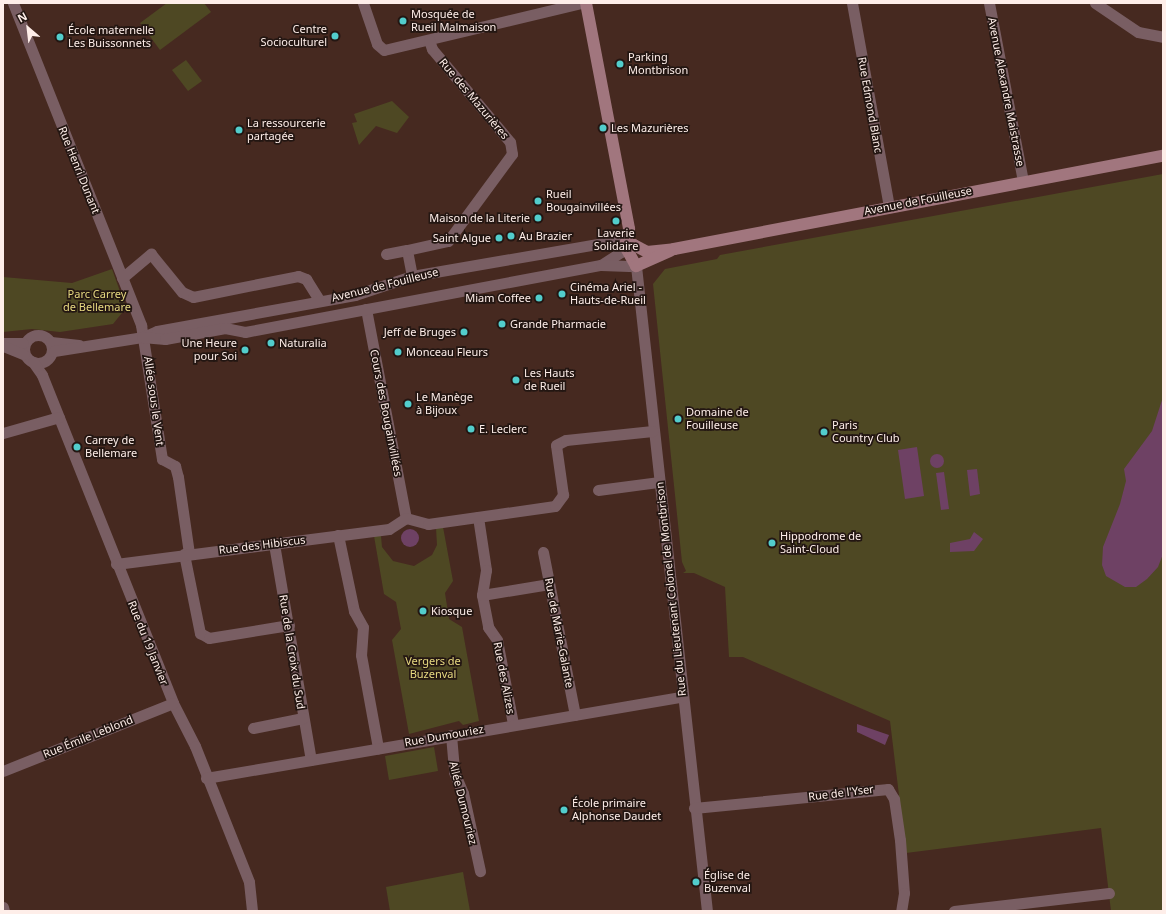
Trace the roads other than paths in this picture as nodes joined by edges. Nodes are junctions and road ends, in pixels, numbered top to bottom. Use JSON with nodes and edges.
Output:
{"nodes":[{"id":1,"x":13,"y":3,"type":"edge"},
{"id":2,"x":363,"y":3,"type":"edge"},
{"id":3,"x":581,"y":3,"type":"edge"},
{"id":4,"x":586,"y":3,"type":"edge"},
{"id":5,"x":852,"y":3,"type":"edge"},
{"id":6,"x":989,"y":3,"type":"edge"},
{"id":7,"x":1095,"y":3,"type":"edge"},
{"id":8,"x":1163,"y":37,"type":"edge"},
{"id":9,"x":429,"y":40,"type":"junction"},
{"id":10,"x":1163,"y":156,"type":"edge"},
{"id":11,"x":1023,"y":181,"type":"junction"},
{"id":12,"x":889,"y":207,"type":"junction"},
{"id":13,"x":625,"y":246,"type":"junction"},
{"id":14,"x":674,"y":249,"type":"junction"},
{"id":15,"x":407,"y":250,"type":"junction"},
{"id":16,"x":647,"y":252,"type":"junction"},
{"id":17,"x":386,"y":254,"type":"dead end"},
{"id":18,"x":601,"y":265,"type":"junction"},
{"id":19,"x":636,"y":266,"type":"junction"},
{"id":20,"x":412,"y":276,"type":"junction"},
{"id":21,"x":122,"y":278,"type":"junction"},
{"id":22,"x":319,"y":300,"type":"junction"},
{"id":23,"x":366,"y":309,"type":"junction"},
{"id":24,"x":142,"y":337,"type":"junction"},
{"id":25,"x":3,"y":342,"type":"edge"},
{"id":26,"x":3,"y":346,"type":"edge"},
{"id":27,"x":52,"y":346,"type":"junction"},
{"id":28,"x":23,"y":349,"type":"junction"},
{"id":29,"x":38,"y":361,"type":"junction"},
{"id":30,"x":59,"y":417,"type":"junction"},
{"id":31,"x":653,"y":431,"type":"junction"},
{"id":32,"x":3,"y":433,"type":"edge"},
{"id":33,"x":659,"y":482,"type":"junction"},
{"id":34,"x":598,"y":490,"type":"dead end"},
{"id":35,"x":478,"y":517,"type":"junction"},
{"id":36,"x":406,"y":518,"type":"junction"},
{"id":37,"x":338,"y":535,"type":"junction"},
{"id":38,"x":274,"y":544,"type":"junction"},
{"id":39,"x":543,"y":552,"type":"dead end"},
{"id":40,"x":186,"y":553,"type":"junction"},
{"id":41,"x":116,"y":564,"type":"junction"},
{"id":42,"x":549,"y":584,"type":"junction"},
{"id":43,"x":482,"y":595,"type":"junction"},
{"id":44,"x":289,"y":625,"type":"junction"},
{"id":45,"x":682,"y":697,"type":"junction"},
{"id":46,"x":173,"y":703,"type":"junction"},
{"id":47,"x":575,"y":715,"type":"junction"},
{"id":48,"x":303,"y":718,"type":"junction"},
{"id":49,"x":513,"y":724,"type":"junction"},
{"id":50,"x":253,"y":728,"type":"dead end"},
{"id":51,"x":451,"y":735,"type":"junction"},
{"id":52,"x":378,"y":748,"type":"junction"},
{"id":53,"x":311,"y":760,"type":"junction"},
{"id":54,"x":3,"y":771,"type":"edge"},
{"id":55,"x":206,"y":778,"type":"junction"},
{"id":56,"x":694,"y":808,"type":"junction"},
{"id":57,"x":480,"y":871,"type":"dead end"},
{"id":58,"x":1109,"y":893,"type":"dead end"},
{"id":59,"x":3,"y":907,"type":"edge"},
{"id":60,"x":4,"y":911,"type":"edge"},
{"id":61,"x":252,"y":911,"type":"edge"},
{"id":62,"x":707,"y":911,"type":"edge"},
{"id":63,"x":901,"y":911,"type":"edge"},
{"id":64,"x":954,"y":911,"type":"edge"}],
"edges":[{"from":1,"to":21,"type":"street","name":"Rue Henri Dunant"},
{"from":2,"to":9,"type":"street"},
{"from":3,"to":9,"type":"street"},
{"from":4,"to":13,"type":"street"},
{"from":5,"to":12,"type":"street","name":"Rue Edmond Blanc"},
{"from":6,"to":11,"type":"street","name":"Avenue Alexandre Maistrasse"},
{"from":7,"to":8,"type":"street"},
{"from":9,"to":15,"type":"street","name":"Rue des Mazurières"},
{"from":10,"to":11,"type":"street","name":"Avenue de Fouilleuse"},
{"from":11,"to":12,"type":"street","name":"Avenue de Fouilleuse"},
{"from":12,"to":14,"type":"street","name":"Avenue de Fouilleuse"},
{"from":13,"to":16,"type":"street","name":"Avenue de Fouilleuse"},
{"from":13,"to":18,"type":"street","name":"Avenue de Fouilleuse"},
{"from":13,"to":19,"type":"street"},
{"from":13,"to":20,"type":"street","name":"Avenue de Fouilleuse"},
{"from":14,"to":16,"type":"street","name":"Avenue de Fouilleuse"},
{"from":14,"to":19,"type":"street","name":"Avenue de Fouilleuse"},
{"from":15,"to":17,"type":"street","name":"Rue des Mazurières"},
{"from":15,"to":20,"type":"street"},
{"from":16,"to":19,"type":"street"},
{"from":18,"to":19,"type":"street","name":"Avenue de Fouilleuse"},
{"from":18,"to":23,"type":"street","name":"Avenue de Fouilleuse"},
{"from":19,"to":31,"type":"street","name":"Rue du Lieutenant Colonel de Montbrison"},
{"from":20,"to":22,"type":"street","name":"Avenue de Fouilleuse"},
{"from":21,"to":22,"type":"street"},
{"from":21,"to":24,"type":"street","name":"Rue Henri Dunant"},
{"from":22,"to":24,"type":"street","name":"Avenue de Fouilleuse"},
{"from":23,"to":24,"type":"street","name":"Avenue de Fouilleuse"},
{"from":23,"to":36,"type":"street","name":"Cours des Bougainvillées"},
{"from":24,"to":27,"type":"street","name":"Avenue de Fouilleuse"},
{"from":24,"to":40,"type":"street","name":"Allée sous le Vent"},
{"from":25,"to":28,"type":"street","name":"Avenue de Fouilleuse"},
{"from":26,"to":28,"type":"street","name":"Rue du 19 Janvier"},
{"from":27,"to":28,"type":"street","name":"Avenue de Fouilleuse"},
{"from":27,"to":29,"type":"street"},
{"from":28,"to":29,"type":"street","name":"Rue du 19 Janvier"},
{"from":29,"to":30,"type":"street","name":"Rue du 19 Janvier"},
{"from":30,"to":32,"type":"street"},
{"from":30,"to":41,"type":"street","name":"Rue du 19 Janvier"},
{"from":31,"to":33,"type":"street","name":"Rue du Lieutenant Colonel de Montbrison"},
{"from":31,"to":35,"type":"street"},
{"from":33,"to":34,"type":"street"},
{"from":33,"to":45,"type":"street","name":"Rue du Lieutenant Colonel de Montbrison"},
{"from":35,"to":36,"type":"street"},
{"from":35,"to":43,"type":"street","name":"Rue des Alizes"},
{"from":36,"to":37,"type":"street","name":"Rue des Hibiscus"},
{"from":37,"to":38,"type":"street","name":"Rue des Hibiscus"},
{"from":37,"to":52,"type":"street"},
{"from":38,"to":40,"type":"street","name":"Rue des Hibiscus"},
{"from":38,"to":44,"type":"street","name":"Rue de la Croix du Sud"},
{"from":39,"to":42,"type":"street","name":"Rue de Marie-Galante"},
{"from":40,"to":41,"type":"street","name":"Rue des Hibiscus"},
{"from":40,"to":44,"type":"street"},
{"from":41,"to":46,"type":"street","name":"Rue du 19 Janvier"},
{"from":42,"to":43,"type":"street"},
{"from":42,"to":47,"type":"street","name":"Rue de Marie-Galante"},
{"from":43,"to":49,"type":"street","name":"Rue des Alizes"},
{"from":44,"to":48,"type":"street","name":"Rue de la Croix du Sud"},
{"from":45,"to":47,"type":"street","name":"Rue Dumouriez"},
{"from":45,"to":56,"type":"street","name":"Rue du Lieutenant Colonel de Montbrison"},
{"from":46,"to":54,"type":"street","name":"Rue Émile Leblond"},
{"from":46,"to":55,"type":"street","name":"Rue du 19 Janvier"},
{"from":47,"to":49,"type":"street","name":"Rue Dumouriez"},
{"from":48,"to":50,"type":"street"},
{"from":48,"to":53,"type":"street","name":"Rue de la Croix du Sud"},
{"from":49,"to":51,"type":"street","name":"Rue Dumouriez"},
{"from":51,"to":52,"type":"street","name":"Rue Dumouriez"},
{"from":51,"to":57,"type":"street","name":"Allée Dumouriez"},
{"from":52,"to":53,"type":"street","name":"Rue Dumouriez"},
{"from":53,"to":55,"type":"street","name":"Rue Dumouriez"},
{"from":55,"to":61,"type":"street","name":"Rue du 19 Janvier"},
{"from":56,"to":62,"type":"street","name":"Rue du Lieutenant Colonel de Montbrison"},
{"from":56,"to":63,"type":"street","name":"Rue de l'Yser"},
{"from":58,"to":64,"type":"street"},
{"from":59,"to":60,"type":"street"}]}
